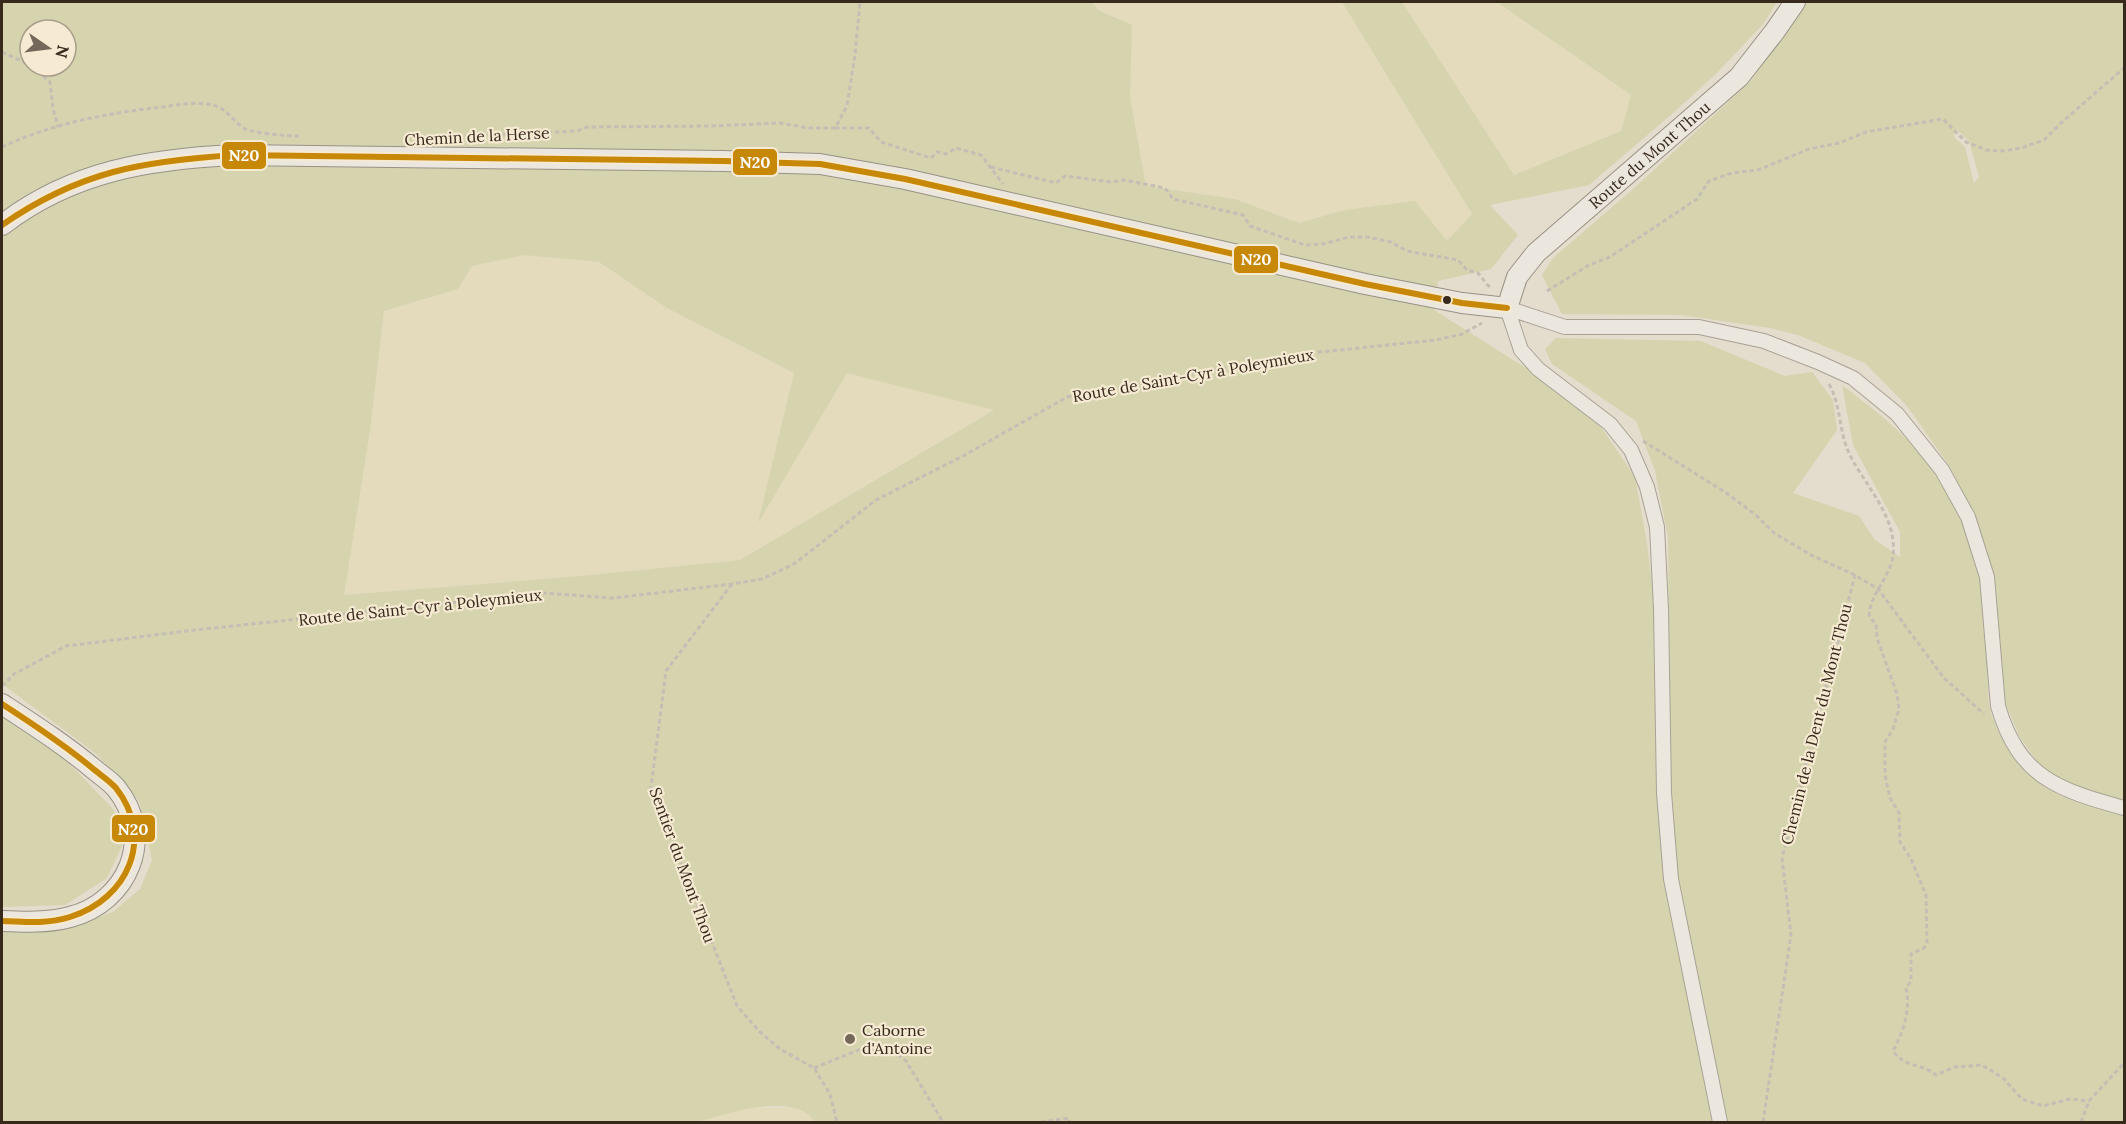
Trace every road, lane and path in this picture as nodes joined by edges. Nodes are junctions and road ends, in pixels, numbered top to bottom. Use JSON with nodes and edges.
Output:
{"nodes":[{"id":1,"x":860,"y":2,"type":"edge"},
{"id":2,"x":1795,"y":2,"type":"edge"},
{"id":3,"x":2,"y":52,"type":"edge"},
{"id":4,"x":18,"y":59,"type":"edge"},
{"id":5,"x":2124,"y":68,"type":"edge"},
{"id":6,"x":46,"y":78,"type":"edge"},
{"id":7,"x":58,"y":127,"type":"junction"},
{"id":8,"x":836,"y":128,"type":"junction"},
{"id":9,"x":308,"y":137,"type":"dead end"},
{"id":10,"x":416,"y":139,"type":"dead end"},
{"id":11,"x":2,"y":147,"type":"edge"},
{"id":12,"x":991,"y":167,"type":"junction"},
{"id":13,"x":1018,"y":204,"type":"junction"},
{"id":14,"x":2,"y":225,"type":"edge"},
{"id":15,"x":1548,"y":291,"type":"dead end"},
{"id":16,"x":1507,"y":308,"type":"junction"},
{"id":17,"x":1818,"y":362,"type":"junction"},
{"id":18,"x":1641,"y":441,"type":"dead end"},
{"id":19,"x":1855,"y":575,"type":"junction"},
{"id":20,"x":732,"y":584,"type":"junction"},
{"id":21,"x":1878,"y":589,"type":"junction"},
{"id":22,"x":2,"y":686,"type":"edge"},
{"id":23,"x":2,"y":704,"type":"edge"},
{"id":24,"x":1987,"y":716,"type":"dead end"},
{"id":25,"x":2124,"y":808,"type":"edge"},
{"id":26,"x":2,"y":921,"type":"edge"},
{"id":27,"x":2124,"y":1063,"type":"edge"},
{"id":28,"x":814,"y":1068,"type":"junction"},
{"id":29,"x":2089,"y":1101,"type":"junction"},
{"id":30,"x":837,"y":1122,"type":"edge"},
{"id":31,"x":943,"y":1122,"type":"edge"},
{"id":32,"x":1041,"y":1122,"type":"edge"},
{"id":33,"x":1069,"y":1122,"type":"edge"},
{"id":34,"x":1720,"y":1122,"type":"edge"},
{"id":35,"x":1763,"y":1122,"type":"edge"},
{"id":36,"x":2081,"y":1122,"type":"edge"}],
"edges":[{"from":1,"to":8,"type":"path"},
{"from":2,"to":16,"type":"street","name":"Route du Mont Thou"},
{"from":3,"to":4,"type":"path"},
{"from":5,"to":15,"type":"path"},
{"from":6,"to":7,"type":"path"},
{"from":7,"to":9,"type":"path"},
{"from":7,"to":11,"type":"path"},
{"from":8,"to":10,"type":"path","name":"Chemin de la Herse"},
{"from":8,"to":12,"type":"path","name":"Chemin de la Herse"},
{"from":12,"to":13,"type":"path"},
{"from":12,"to":16,"type":"path"},
{"from":13,"to":14,"type":"street"},
{"from":13,"to":16,"type":"street"},
{"from":16,"to":17,"type":"street"},
{"from":16,"to":20,"type":"path","name":"Route de Saint-Cyr à Poleymieux"},
{"from":16,"to":34,"type":"street"},
{"from":17,"to":21,"type":"path"},
{"from":17,"to":25,"type":"street"},
{"from":18,"to":19,"type":"path"},
{"from":19,"to":21,"type":"path"},
{"from":19,"to":35,"type":"path","name":"Chemin de la Dent du Mont Thou"},
{"from":20,"to":22,"type":"path","name":"Route de Saint-Cyr à Poleymieux"},
{"from":20,"to":28,"type":"path","name":"Sentier du Mont Thou"},
{"from":21,"to":24,"type":"path"},
{"from":21,"to":29,"type":"path"},
{"from":23,"to":26,"type":"street"},
{"from":27,"to":29,"type":"path"},
{"from":28,"to":30,"type":"path","name":"Sentier du Mont Thou"},
{"from":28,"to":31,"type":"path"},
{"from":29,"to":36,"type":"path"},
{"from":32,"to":33,"type":"path"}]}
